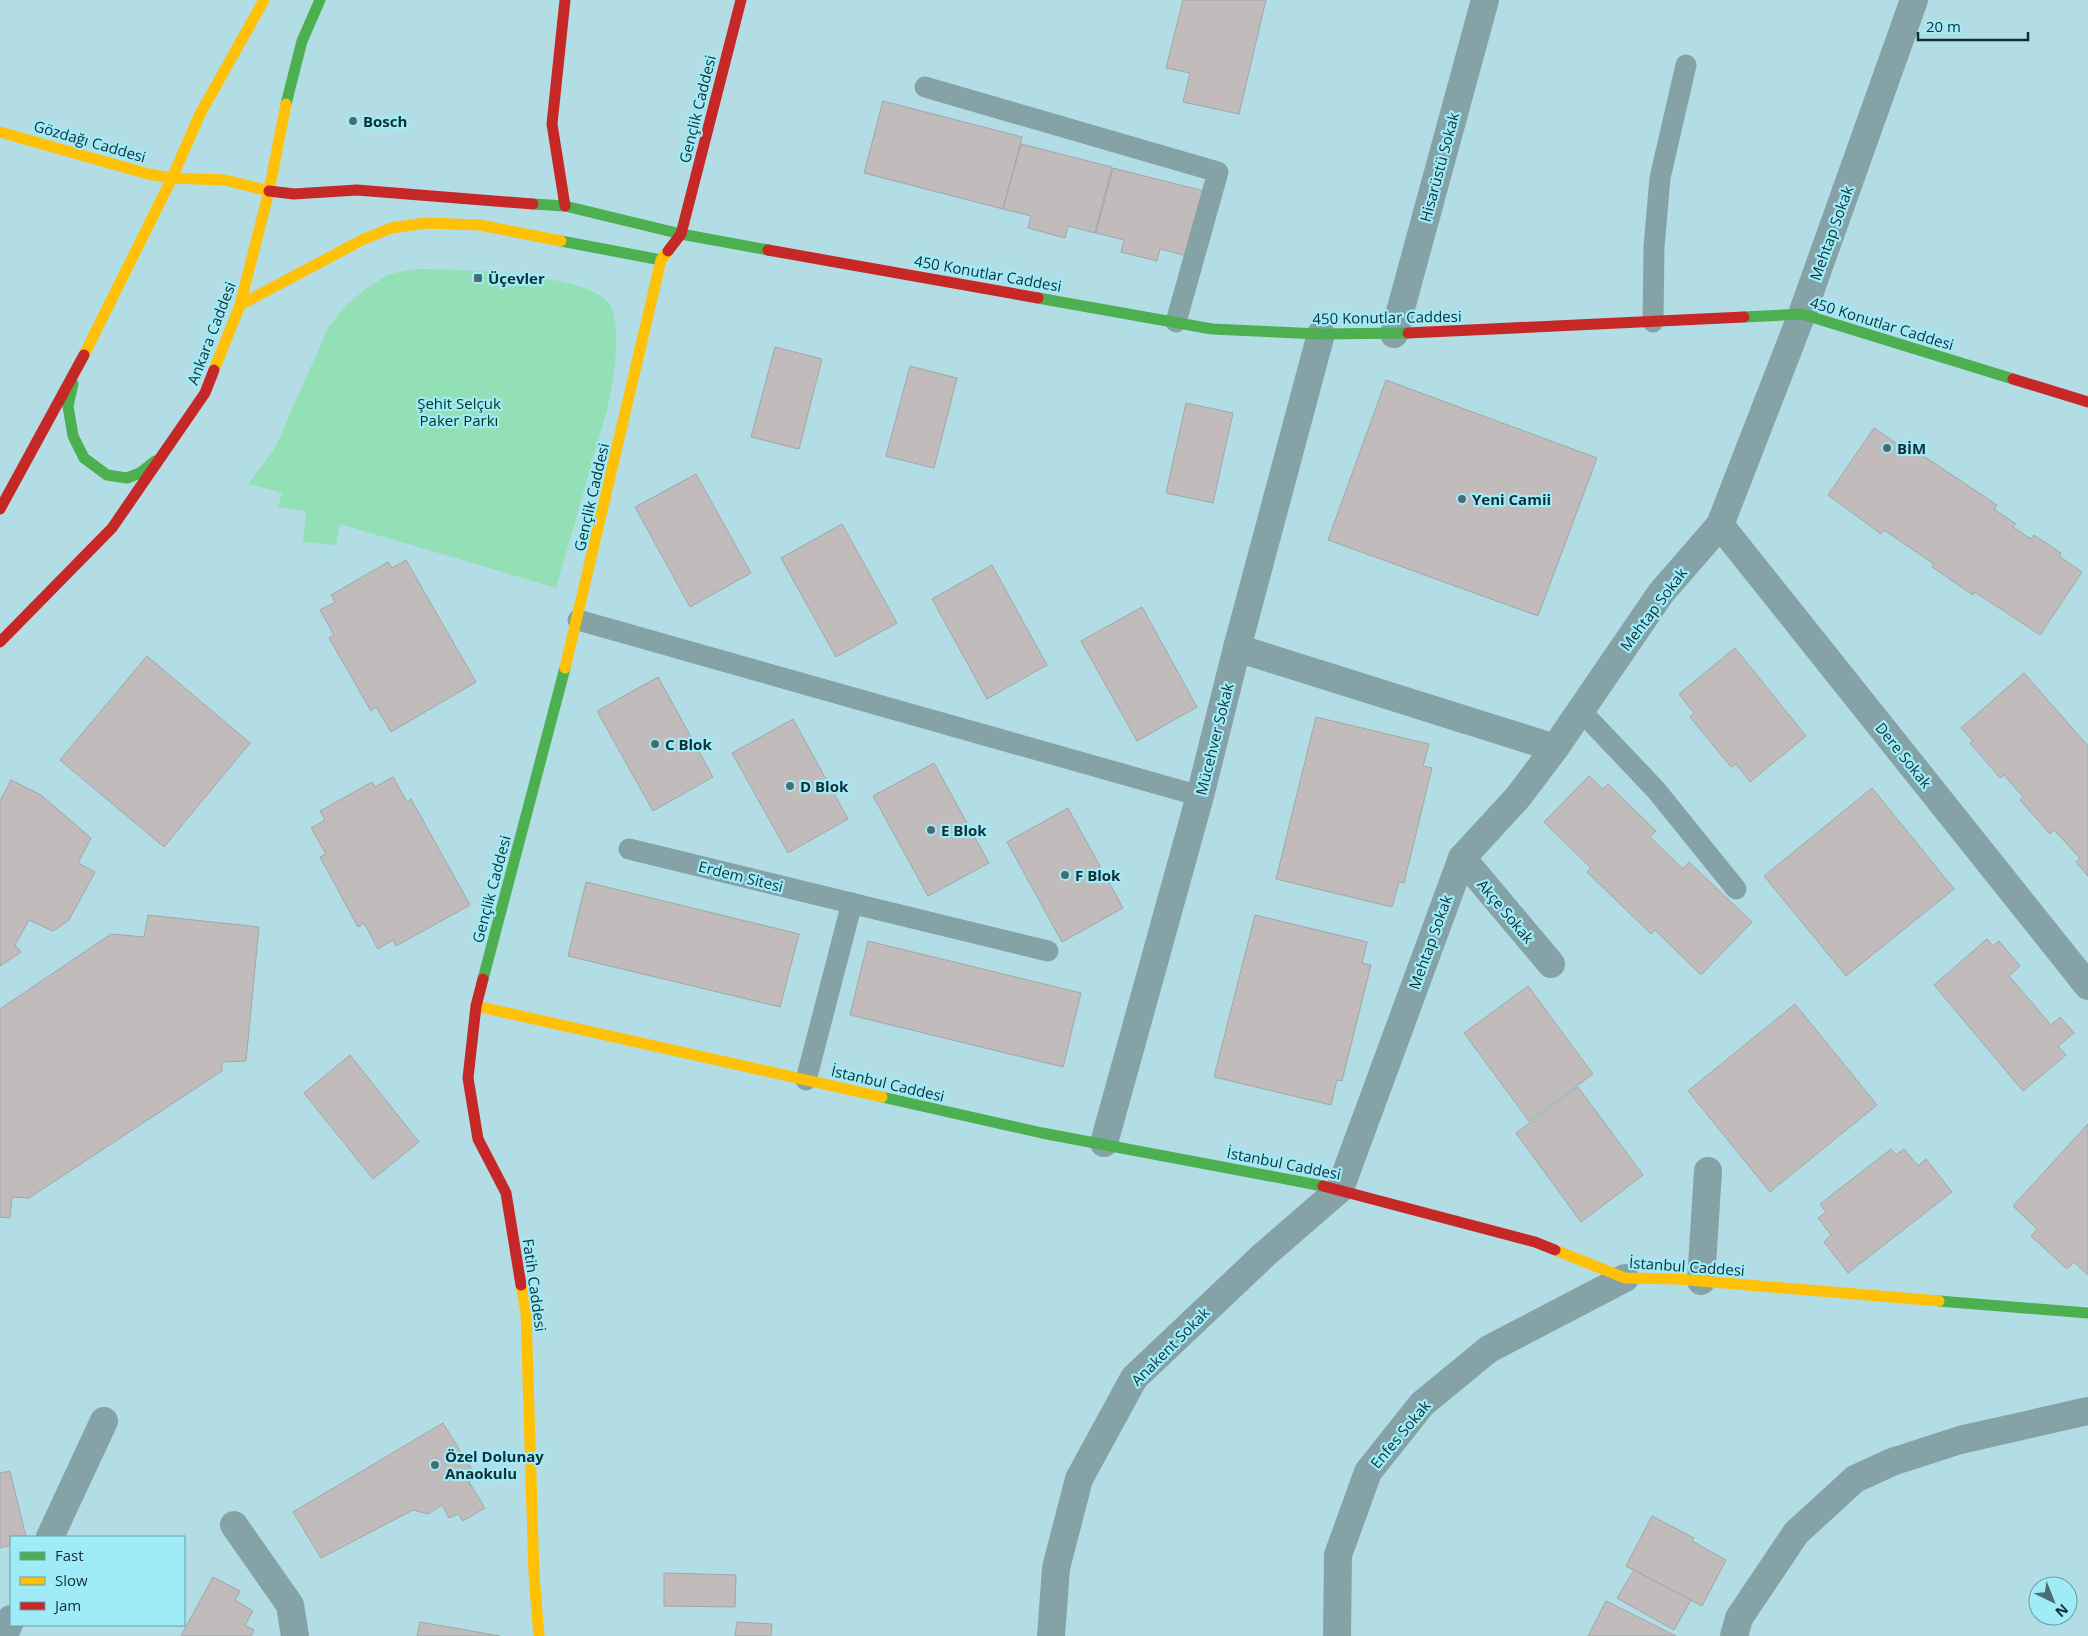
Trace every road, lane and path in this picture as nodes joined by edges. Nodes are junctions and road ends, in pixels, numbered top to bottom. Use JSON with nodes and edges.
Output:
{"nodes":[{"id":1,"x":264,"y":0,"type":"edge"},
{"id":2,"x":320,"y":0,"type":"edge"},
{"id":3,"x":565,"y":0,"type":"edge"},
{"id":4,"x":741,"y":0,"type":"edge"},
{"id":5,"x":1485,"y":0,"type":"edge"},
{"id":6,"x":1914,"y":0,"type":"edge"},
{"id":7,"x":1686,"y":65,"type":"dead end"},
{"id":8,"x":925,"y":87,"type":"dead end"},
{"id":9,"x":0,"y":132,"type":"edge"},
{"id":10,"x":172,"y":178,"type":"junction"},
{"id":11,"x":269,"y":191,"type":"junction"},
{"id":12,"x":565,"y":206,"type":"junction"},
{"id":13,"x":681,"y":234,"type":"junction"},
{"id":14,"x":661,"y":260,"type":"junction"},
{"id":15,"x":240,"y":305,"type":"junction"},
{"id":16,"x":1802,"y":314,"type":"junction"},
{"id":17,"x":1176,"y":322,"type":"junction"},
{"id":18,"x":1653,"y":322,"type":"junction"},
{"id":19,"x":1321,"y":334,"type":"junction"},
{"id":20,"x":1394,"y":334,"type":"junction"},
{"id":21,"x":74,"y":375,"type":"junction"},
{"id":22,"x":2088,"y":402,"type":"edge"},
{"id":23,"x":162,"y":456,"type":"junction"},
{"id":24,"x":0,"y":509,"type":"edge"},
{"id":25,"x":1720,"y":525,"type":"junction"},
{"id":26,"x":578,"y":620,"type":"junction"},
{"id":27,"x":0,"y":642,"type":"edge"},
{"id":28,"x":1237,"y":648,"type":"junction"},
{"id":29,"x":1581,"y":710,"type":"junction"},
{"id":30,"x":1556,"y":748,"type":"junction"},
{"id":31,"x":1200,"y":796,"type":"junction"},
{"id":32,"x":629,"y":849,"type":"dead end"},
{"id":33,"x":1462,"y":858,"type":"junction"},
{"id":34,"x":1736,"y":889,"type":"dead end"},
{"id":35,"x":852,"y":904,"type":"junction"},
{"id":36,"x":1048,"y":951,"type":"dead end"},
{"id":37,"x":1551,"y":964,"type":"dead end"},
{"id":38,"x":2088,"y":986,"type":"edge"},
{"id":39,"x":476,"y":1006,"type":"junction"},
{"id":40,"x":806,"y":1080,"type":"junction"},
{"id":41,"x":1104,"y":1143,"type":"junction"},
{"id":42,"x":1708,"y":1171,"type":"dead end"},
{"id":43,"x":1340,"y":1189,"type":"junction"},
{"id":44,"x":1625,"y":1278,"type":"junction"},
{"id":45,"x":1701,"y":1281,"type":"junction"},
{"id":46,"x":2088,"y":1313,"type":"edge"},
{"id":47,"x":2088,"y":1411,"type":"edge"},
{"id":48,"x":104,"y":1422,"type":"dead end"},
{"id":49,"x":234,"y":1525,"type":"dead end"},
{"id":50,"x":50,"y":1536,"type":"edge"},
{"id":51,"x":10,"y":1622,"type":"edge"},
{"id":52,"x":4,"y":1636,"type":"edge"},
{"id":53,"x":295,"y":1636,"type":"edge"},
{"id":54,"x":539,"y":1636,"type":"edge"},
{"id":55,"x":1051,"y":1636,"type":"edge"},
{"id":56,"x":1336,"y":1636,"type":"edge"},
{"id":57,"x":1734,"y":1636,"type":"edge"}],
"edges":[{"from":1,"to":10,"type":"street"},
{"from":2,"to":11,"type":"street","name":"Ankara Caddesi"},
{"from":3,"to":12,"type":"street"},
{"from":4,"to":13,"type":"street","name":"Gençlik Caddesi"},
{"from":5,"to":20,"type":"street","name":"Hisarüstü Sokak"},
{"from":6,"to":16,"type":"street","name":"Mehtap Sokak"},
{"from":7,"to":18,"type":"lane"},
{"from":8,"to":17,"type":"lane"},
{"from":9,"to":10,"type":"street","name":"Gözdağı Caddesi"},
{"from":10,"to":11,"type":"street","name":"Gözdağı Caddesi"},
{"from":10,"to":21,"type":"street"},
{"from":11,"to":12,"type":"street","name":"Gözdağı Caddesi"},
{"from":11,"to":15,"type":"street","name":"Ankara Caddesi"},
{"from":12,"to":13,"type":"street","name":"450 Konutlar Caddesi"},
{"from":13,"to":14,"type":"street","name":"Gençlik Caddesi"},
{"from":13,"to":17,"type":"street","name":"450 Konutlar Caddesi"},
{"from":14,"to":15,"type":"street"},
{"from":14,"to":26,"type":"street","name":"Gençlik Caddesi"},
{"from":15,"to":23,"type":"street","name":"Ankara Caddesi"},
{"from":16,"to":18,"type":"street","name":"450 Konutlar Caddesi"},
{"from":16,"to":22,"type":"street","name":"450 Konutlar Caddesi"},
{"from":16,"to":25,"type":"street","name":"Mehtap Sokak"},
{"from":17,"to":19,"type":"street","name":"450 Konutlar Caddesi"},
{"from":18,"to":20,"type":"street","name":"450 Konutlar Caddesi"},
{"from":19,"to":20,"type":"street","name":"450 Konutlar Caddesi"},
{"from":19,"to":28,"type":"street","name":"Mücehver Sokak"},
{"from":21,"to":23,"type":"street"},
{"from":21,"to":24,"type":"street"},
{"from":23,"to":27,"type":"street","name":"Ankara Caddesi"},
{"from":25,"to":29,"type":"street","name":"Mehtap Sokak"},
{"from":25,"to":38,"type":"street","name":"Dere Sokak"},
{"from":26,"to":31,"type":"lane"},
{"from":26,"to":39,"type":"street","name":"Gençlik Caddesi"},
{"from":28,"to":30,"type":"street"},
{"from":28,"to":31,"type":"street","name":"Mücehver Sokak"},
{"from":29,"to":30,"type":"street","name":"Mehtap Sokak"},
{"from":29,"to":34,"type":"lane"},
{"from":30,"to":33,"type":"street","name":"Mehtap Sokak"},
{"from":31,"to":41,"type":"street","name":"Mücehver Sokak"},
{"from":32,"to":35,"type":"lane","name":"Erdem Sitesi"},
{"from":33,"to":37,"type":"street","name":"Akçe Sokak"},
{"from":33,"to":43,"type":"street","name":"Mehtap Sokak"},
{"from":35,"to":36,"type":"lane","name":"Erdem Sitesi"},
{"from":35,"to":40,"type":"lane"},
{"from":39,"to":40,"type":"street","name":"İstanbul Caddesi"},
{"from":39,"to":54,"type":"street","name":"Fatih Caddesi"},
{"from":40,"to":41,"type":"street","name":"İstanbul Caddesi"},
{"from":41,"to":43,"type":"street","name":"İstanbul Caddesi"},
{"from":42,"to":45,"type":"street"},
{"from":43,"to":44,"type":"street","name":"İstanbul Caddesi"},
{"from":43,"to":55,"type":"street","name":"Anakent Sokak"},
{"from":44,"to":45,"type":"street","name":"İstanbul Caddesi"},
{"from":44,"to":56,"type":"street","name":"Enfes Sokak"},
{"from":45,"to":46,"type":"street","name":"İstanbul Caddesi"},
{"from":47,"to":57,"type":"street"},
{"from":48,"to":50,"type":"street"},
{"from":49,"to":53,"type":"street"},
{"from":51,"to":52,"type":"street"}]}
